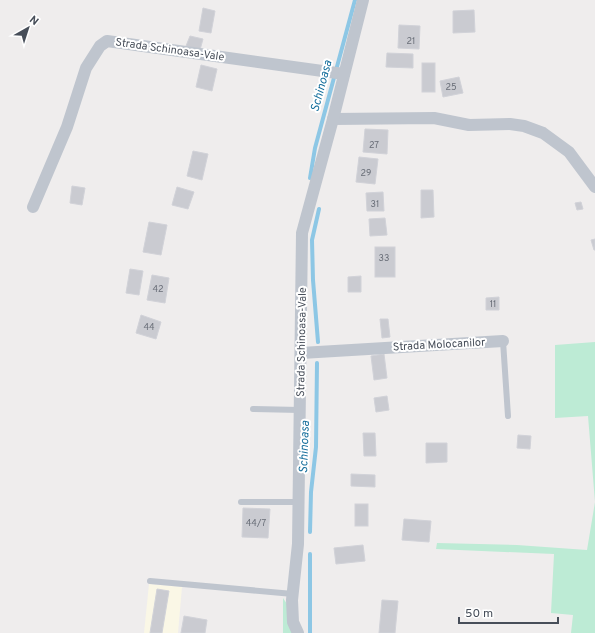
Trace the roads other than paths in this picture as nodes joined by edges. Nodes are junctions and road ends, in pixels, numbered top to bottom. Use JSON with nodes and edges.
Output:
{"nodes":[{"id":1,"x":363,"y":0,"type":"edge"},
{"id":2,"x":338,"y":74,"type":"junction"},
{"id":3,"x":333,"y":119,"type":"junction"},
{"id":4,"x":595,"y":187,"type":"edge"},
{"id":5,"x":33,"y":207,"type":"dead end"},
{"id":6,"x":503,"y":341,"type":"joint"},
{"id":7,"x":301,"y":353,"type":"junction"},
{"id":8,"x":253,"y":410,"type":"dead end"},
{"id":9,"x":300,"y":410,"type":"junction"},
{"id":10,"x":508,"y":416,"type":"dead end"},
{"id":11,"x":241,"y":502,"type":"dead end"},
{"id":12,"x":299,"y":502,"type":"junction"},
{"id":13,"x":150,"y":581,"type":"dead end"},
{"id":14,"x":293,"y":594,"type":"junction"},
{"id":15,"x":298,"y":633,"type":"edge"}],
"edges":[{"from":1,"to":2,"type":"street","name":"Strada Schinoasa-Vale"},
{"from":2,"to":3,"type":"street","name":"Strada Schinoasa-Vale"},
{"from":2,"to":5,"type":"street","name":"Strada Schinoasa-Vale"},
{"from":3,"to":4,"type":"street"},
{"from":3,"to":7,"type":"street","name":"Strada Schinoasa-Vale"},
{"from":6,"to":7,"type":"street","name":"Strada Molocanilor"},
{"from":6,"to":10,"type":"lane","name":"Strada Molocanilor"},
{"from":7,"to":9,"type":"street","name":"Strada Schinoasa-Vale"},
{"from":8,"to":9,"type":"lane"},
{"from":9,"to":12,"type":"street","name":"Strada Schinoasa-Vale"},
{"from":11,"to":12,"type":"lane"},
{"from":12,"to":14,"type":"street","name":"Strada Schinoasa-Vale"},
{"from":13,"to":14,"type":"lane"},
{"from":14,"to":15,"type":"street","name":"Strada Schinoasa-Vale"}]}
